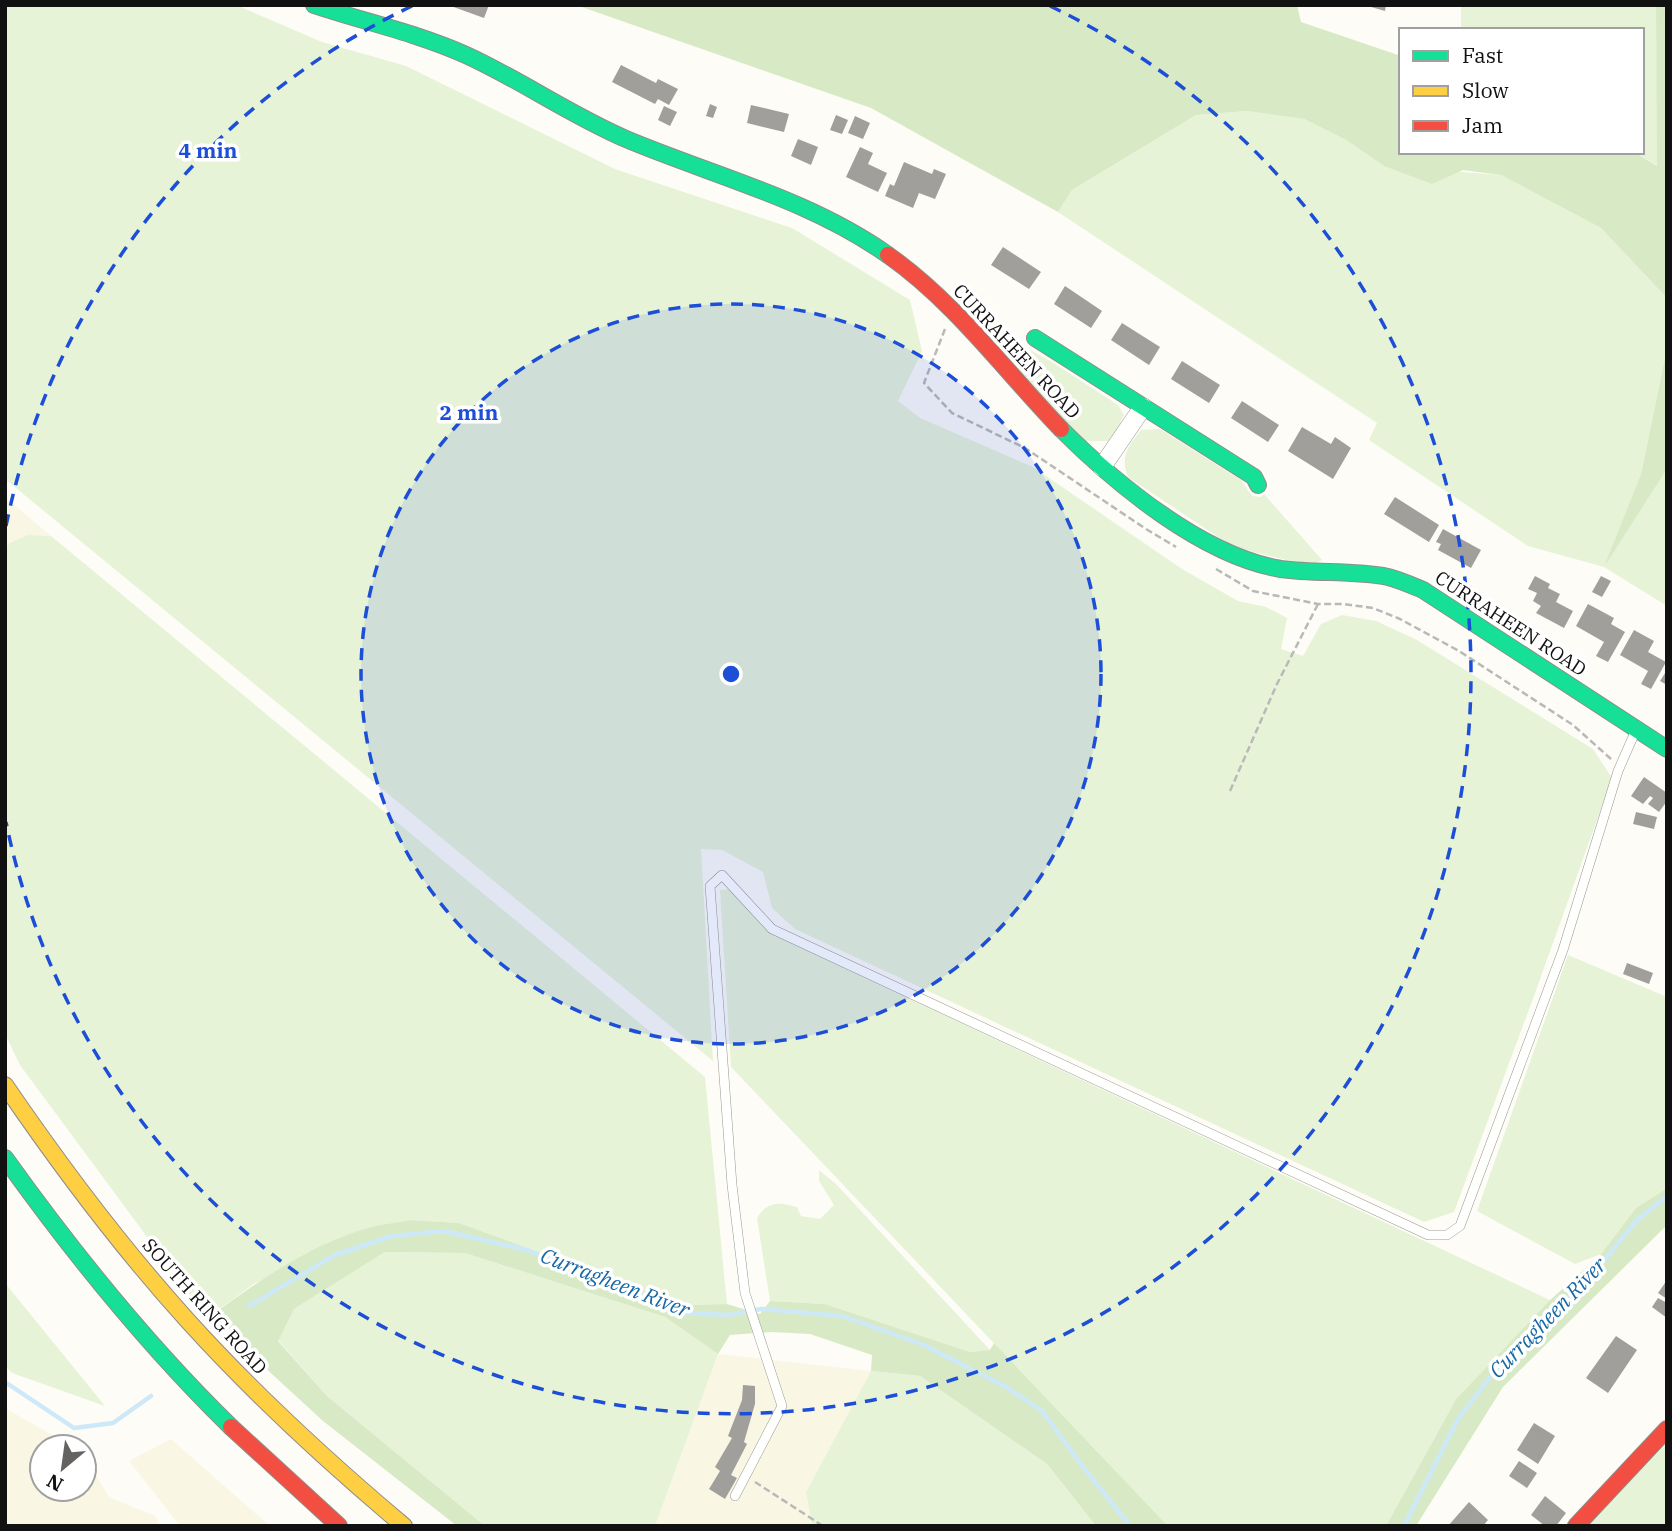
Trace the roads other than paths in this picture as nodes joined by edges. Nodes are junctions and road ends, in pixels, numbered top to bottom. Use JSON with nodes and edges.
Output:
{"nodes":[{"id":1,"x":314,"y":5,"type":"edge"},
{"id":2,"x":1035,"y":338,"type":"dead end"},
{"id":3,"x":1143,"y":407,"type":"junction"},
{"id":4,"x":1102,"y":467,"type":"junction"},
{"id":5,"x":1258,"y":485,"type":"dead end"},
{"id":6,"x":1636,"y":729,"type":"junction"},
{"id":7,"x":1667,"y":750,"type":"edge"},
{"id":8,"x":5,"y":1085,"type":"edge"},
{"id":9,"x":5,"y":1158,"type":"edge"},
{"id":10,"x":1667,"y":1429,"type":"edge"},
{"id":11,"x":735,"y":1496,"type":"dead end"},
{"id":12,"x":339,"y":1526,"type":"edge"},
{"id":13,"x":404,"y":1526,"type":"edge"},
{"id":14,"x":1576,"y":1526,"type":"edge"}],
"edges":[{"from":1,"to":4,"type":"main road","name":"CURRAHEEN ROAD"},
{"from":2,"to":3,"type":"main road"},
{"from":3,"to":4,"type":"street"},
{"from":3,"to":5,"type":"main road"},
{"from":4,"to":6,"type":"main road","name":"CURRAHEEN ROAD"},
{"from":6,"to":7,"type":"main road","name":"CURRAHEEN ROAD"},
{"from":6,"to":11,"type":"lane"},
{"from":8,"to":13,"type":"main road","name":"SOUTH RING ROAD"},
{"from":9,"to":12,"type":"main road"},
{"from":10,"to":14,"type":"main road"}]}
